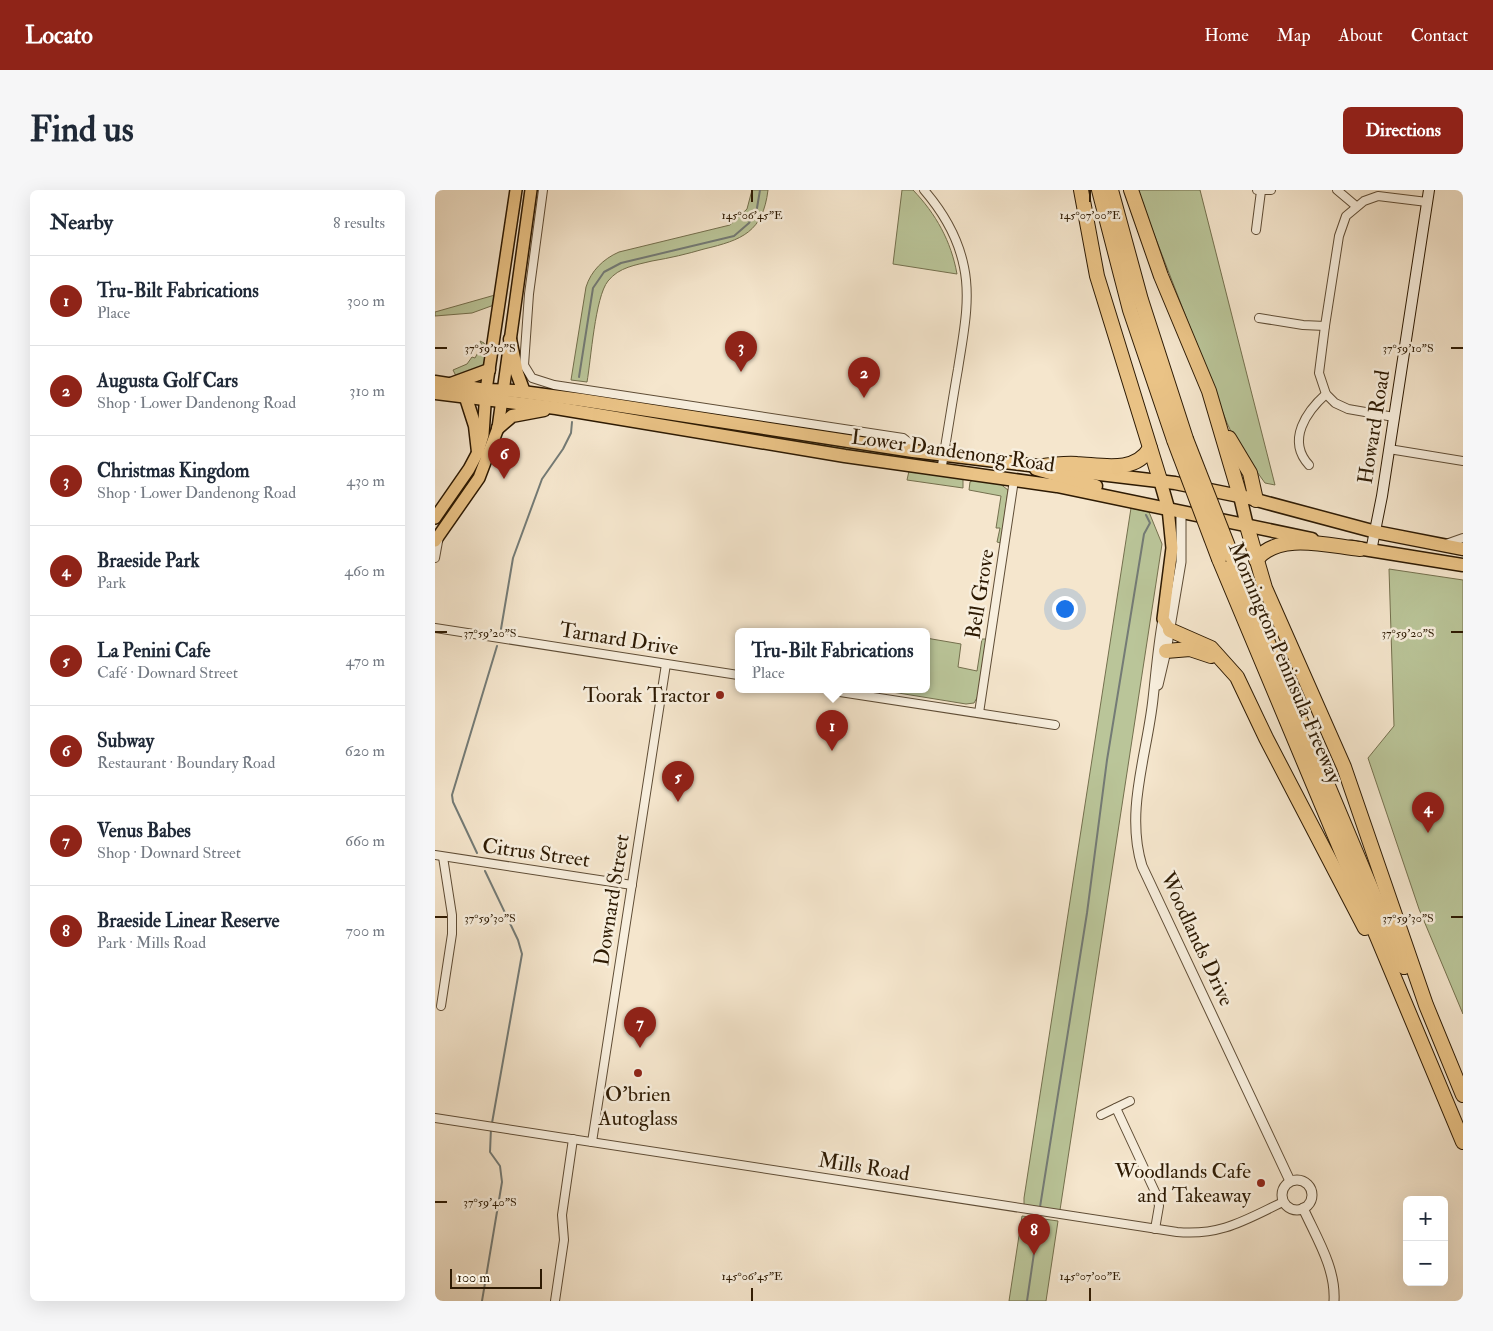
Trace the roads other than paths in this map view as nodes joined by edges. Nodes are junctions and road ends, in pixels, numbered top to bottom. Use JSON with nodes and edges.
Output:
{"nodes":[{"id":1,"x":516,"y":190,"type":"edge"},
{"id":2,"x":531,"y":190,"type":"edge"},
{"id":3,"x":543,"y":190,"type":"edge"},
{"id":4,"x":923,"y":190,"type":"edge"},
{"id":5,"x":1081,"y":190,"type":"edge"},
{"id":6,"x":1099,"y":190,"type":"edge"},
{"id":7,"x":1111,"y":190,"type":"edge"},
{"id":8,"x":1131,"y":190,"type":"edge"},
{"id":9,"x":1271,"y":190,"type":"edge"},
{"id":10,"x":1337,"y":190,"type":"edge"},
{"id":11,"x":1429,"y":190,"type":"edge"},
{"id":12,"x":1259,"y":191,"type":"edge"},
{"id":13,"x":1427,"y":202,"type":"junction"},
{"id":14,"x":1356,"y":206,"type":"junction"},
{"id":15,"x":1256,"y":230,"type":"dead end"},
{"id":16,"x":529,"y":294,"type":"junction"},
{"id":17,"x":514,"y":310,"type":"junction"},
{"id":18,"x":1259,"y":318,"type":"dead end"},
{"id":19,"x":1325,"y":326,"type":"junction"},
{"id":20,"x":510,"y":339,"type":"junction"},
{"id":21,"x":489,"y":370,"type":"junction"},
{"id":22,"x":435,"y":382,"type":"edge"},
{"id":23,"x":449,"y":384,"type":"junction"},
{"id":24,"x":564,"y":386,"type":"junction"},
{"id":25,"x":524,"y":392,"type":"junction"},
{"id":26,"x":435,"y":393,"type":"edge"},
{"id":27,"x":1326,"y":394,"type":"junction"},
{"id":28,"x":486,"y":395,"type":"junction"},
{"id":29,"x":502,"y":395,"type":"junction"},
{"id":30,"x":548,"y":395,"type":"junction"},
{"id":31,"x":465,"y":398,"type":"junction"},
{"id":32,"x":1213,"y":403,"type":"junction"},
{"id":33,"x":556,"y":408,"type":"junction"},
{"id":34,"x":1394,"y":417,"type":"junction"},
{"id":35,"x":499,"y":428,"type":"junction"},
{"id":36,"x":1180,"y":440,"type":"junction"},
{"id":37,"x":1150,"y":448,"type":"junction"},
{"id":38,"x":1389,"y":450,"type":"junction"},
{"id":39,"x":913,"y":451,"type":"junction"},
{"id":40,"x":478,"y":452,"type":"junction"},
{"id":41,"x":944,"y":454,"type":"junction"},
{"id":42,"x":1463,"y":461,"type":"edge"},
{"id":43,"x":1020,"y":465,"type":"junction"},
{"id":44,"x":1309,"y":465,"type":"dead end"},
{"id":45,"x":1037,"y":466,"type":"junction"},
{"id":46,"x":941,"y":471,"type":"junction"},
{"id":47,"x":1015,"y":480,"type":"junction"},
{"id":48,"x":1160,"y":480,"type":"junction"},
{"id":49,"x":1240,"y":496,"type":"junction"},
{"id":50,"x":1256,"y":500,"type":"junction"},
{"id":51,"x":1171,"y":507,"type":"junction"},
{"id":52,"x":435,"y":518,"type":"edge"},
{"id":53,"x":1247,"y":526,"type":"junction"},
{"id":54,"x":1375,"y":532,"type":"junction"},
{"id":55,"x":1450,"y":533,"type":"dead end"},
{"id":56,"x":1463,"y":538,"type":"edge"},
{"id":57,"x":437,"y":539,"type":"edge"},
{"id":58,"x":1442,"y":545,"type":"junction"},
{"id":59,"x":1463,"y":549,"type":"edge"},
{"id":60,"x":1366,"y":550,"type":"junction"},
{"id":61,"x":435,"y":558,"type":"edge"},
{"id":62,"x":1226,"y":559,"type":"junction"},
{"id":63,"x":1256,"y":560,"type":"junction"},
{"id":64,"x":1463,"y":565,"type":"edge"},
{"id":65,"x":1166,"y":625,"type":"junction"},
{"id":66,"x":435,"y":628,"type":"edge"},
{"id":67,"x":1166,"y":651,"type":"junction"},
{"id":68,"x":666,"y":664,"type":"junction"},
{"id":69,"x":1229,"y":667,"type":"junction"},
{"id":70,"x":735,"y":675,"type":"edge"},
{"id":71,"x":847,"y":693,"type":"edge"},
{"id":72,"x":1153,"y":700,"type":"junction"},
{"id":73,"x":979,"y":713,"type":"junction"},
{"id":74,"x":1055,"y":725,"type":"dead end"},
{"id":75,"x":439,"y":856,"type":"edge"},
{"id":76,"x":632,"y":885,"type":"junction"},
{"id":77,"x":441,"y":1006,"type":"dead end"},
{"id":78,"x":1412,"y":1018,"type":"junction"},
{"id":79,"x":1463,"y":1095,"type":"edge"},
{"id":80,"x":1130,"y":1101,"type":"dead end"},
{"id":81,"x":1463,"y":1103,"type":"edge"},
{"id":82,"x":1116,"y":1108,"type":"junction"},
{"id":83,"x":1101,"y":1115,"type":"dead end"},
{"id":84,"x":435,"y":1118,"type":"edge"},
{"id":85,"x":573,"y":1139,"type":"junction"},
{"id":86,"x":592,"y":1142,"type":"junction"},
{"id":87,"x":1463,"y":1142,"type":"edge"},
{"id":88,"x":1290,"y":1181,"type":"junction"},
{"id":89,"x":1283,"y":1202,"type":"junction"},
{"id":90,"x":1303,"y":1208,"type":"junction"},
{"id":91,"x":1155,"y":1229,"type":"junction"},
{"id":92,"x":555,"y":1301,"type":"edge"},
{"id":93,"x":1334,"y":1301,"type":"edge"}],
"edges":[{"from":1,"to":21,"type":"main road"},
{"from":2,"to":17,"type":"main road"},
{"from":3,"to":16,"type":"street"},
{"from":4,"to":41,"type":"street"},
{"from":5,"to":37,"type":"highway"},
{"from":6,"to":36,"type":"highway","name":"Mornington Peninsula Freeway"},
{"from":7,"to":36,"type":"highway","name":"Mornington Peninsula Freeway"},
{"from":8,"to":32,"type":"highway"},
{"from":9,"to":12,"type":"street"},
{"from":10,"to":14,"type":"street"},
{"from":11,"to":13,"type":"main road","name":"Howard Road"},
{"from":12,"to":15,"type":"street"},
{"from":13,"to":14,"type":"street"},
{"from":13,"to":34,"type":"main road","name":"Howard Road"},
{"from":14,"to":19,"type":"street"},
{"from":16,"to":17,"type":"street"},
{"from":16,"to":24,"type":"street","name":"Lower Dandenong Road"},
{"from":17,"to":20,"type":"main road"},
{"from":18,"to":19,"type":"street"},
{"from":19,"to":27,"type":"street"},
{"from":20,"to":25,"type":"highway"},
{"from":20,"to":29,"type":"main road"},
{"from":21,"to":23,"type":"highway"},
{"from":21,"to":28,"type":"main road"},
{"from":22,"to":23,"type":"highway","name":"Lower Dandenong Road"},
{"from":23,"to":28,"type":"highway","name":"Lower Dandenong Road"},
{"from":24,"to":30,"type":"street"},
{"from":24,"to":39,"type":"street","name":"Lower Dandenong Road"},
{"from":25,"to":29,"type":"highway","name":"Lower Dandenong Road"},
{"from":25,"to":30,"type":"highway","name":"Lower Dandenong Road"},
{"from":26,"to":31,"type":"highway","name":"Lower Dandenong Road"},
{"from":27,"to":34,"type":"street"},
{"from":27,"to":44,"type":"street"},
{"from":28,"to":29,"type":"highway","name":"Lower Dandenong Road"},
{"from":28,"to":31,"type":"highway","name":"Lower Dandenong Road"},
{"from":28,"to":40,"type":"main road"},
{"from":29,"to":33,"type":"highway","name":"Lower Dandenong Road"},
{"from":29,"to":35,"type":"main road"},
{"from":30,"to":39,"type":"highway","name":"Lower Dandenong Road"},
{"from":31,"to":40,"type":"highway"},
{"from":32,"to":49,"type":"highway"},
{"from":32,"to":50,"type":"highway"},
{"from":33,"to":35,"type":"highway"},
{"from":33,"to":46,"type":"highway","name":"Lower Dandenong Road"},
{"from":34,"to":38,"type":"main road","name":"Howard Road"},
{"from":35,"to":57,"type":"main road"},
{"from":36,"to":62,"type":"highway","name":"Mornington Peninsula Freeway","bridge":true},
{"from":37,"to":45,"type":"highway"},
{"from":37,"to":48,"type":"highway"},
{"from":38,"to":42,"type":"street"},
{"from":38,"to":54,"type":"main road","name":"Howard Road"},
{"from":39,"to":41,"type":"highway","name":"Lower Dandenong Road"},
{"from":40,"to":52,"type":"main road"},
{"from":41,"to":43,"type":"highway","name":"Lower Dandenong Road"},
{"from":41,"to":46,"type":"street"},
{"from":43,"to":45,"type":"highway","name":"Lower Dandenong Road"},
{"from":43,"to":51,"type":"highway"},
{"from":45,"to":48,"type":"highway","name":"Lower Dandenong Road"},
{"from":46,"to":47,"type":"highway","name":"Lower Dandenong Road"},
{"from":47,"to":51,"type":"highway","name":"Lower Dandenong Road"},
{"from":47,"to":73,"type":"street","name":"Bell Grove"},
{"from":48,"to":49,"type":"highway","name":"Lower Dandenong Road"},
{"from":48,"to":51,"type":"highway"},
{"from":49,"to":50,"type":"highway","name":"Lower Dandenong Road"},
{"from":49,"to":53,"type":"highway"},
{"from":50,"to":54,"type":"highway","name":"Lower Dandenong Road"},
{"from":51,"to":53,"type":"highway","name":"Lower Dandenong Road"},
{"from":51,"to":65,"type":"main road","name":"Woodlands Drive"},
{"from":53,"to":60,"type":"highway","name":"Lower Dandenong Road"},
{"from":53,"to":63,"type":"highway"},
{"from":54,"to":58,"type":"highway","name":"Lower Dandenong Road"},
{"from":54,"to":60,"type":"main road","name":"Howard Road"},
{"from":55,"to":56,"type":"street","name":"Lower Dandenong Road"},
{"from":56,"to":58,"type":"street","name":"Lower Dandenong Road"},
{"from":57,"to":61,"type":"street"},
{"from":58,"to":59,"type":"highway","name":"Lower Dandenong Road"},
{"from":60,"to":63,"type":"highway"},
{"from":60,"to":64,"type":"highway","name":"Lower Dandenong Road"},
{"from":62,"to":78,"type":"highway","name":"Mornington Peninsula Freeway"},
{"from":62,"to":81,"type":"highway","name":"Mornington Peninsula Freeway"},
{"from":63,"to":79,"type":"highway"},
{"from":65,"to":67,"type":"street","name":"Woodlands Drive"},
{"from":65,"to":69,"type":"highway"},
{"from":65,"to":72,"type":"street","name":"Woodlands Drive"},
{"from":66,"to":68,"type":"street","name":"Tarnard Drive"},
{"from":67,"to":69,"type":"highway"},
{"from":67,"to":72,"type":"street","name":"Woodlands Drive"},
{"from":68,"to":70,"type":"street","name":"Tarnard Drive"},
{"from":68,"to":76,"type":"street","name":"Downard Street"},
{"from":69,"to":78,"type":"highway"},
{"from":71,"to":73,"type":"street"},
{"from":72,"to":88,"type":"street","name":"Woodlands Drive"},
{"from":73,"to":74,"type":"street"},
{"from":75,"to":76,"type":"street","name":"Citrus Street"},
{"from":75,"to":77,"type":"street"},
{"from":76,"to":86,"type":"street","name":"Downard Street"},
{"from":78,"to":87,"type":"highway","name":"Mornington Peninsula Freeway"},
{"from":80,"to":82,"type":"street"},
{"from":82,"to":83,"type":"street"},
{"from":82,"to":91,"type":"street"},
{"from":84,"to":85,"type":"street","name":"Mills Road"},
{"from":85,"to":86,"type":"street","name":"Mills Road"},
{"from":85,"to":92,"type":"street"},
{"from":86,"to":91,"type":"street","name":"Mills Road"},
{"from":88,"to":89,"type":"street"},
{"from":88,"to":90,"type":"street"},
{"from":89,"to":90,"type":"street"},
{"from":89,"to":91,"type":"street","name":"Mills Road"},
{"from":90,"to":93,"type":"street"}]}
